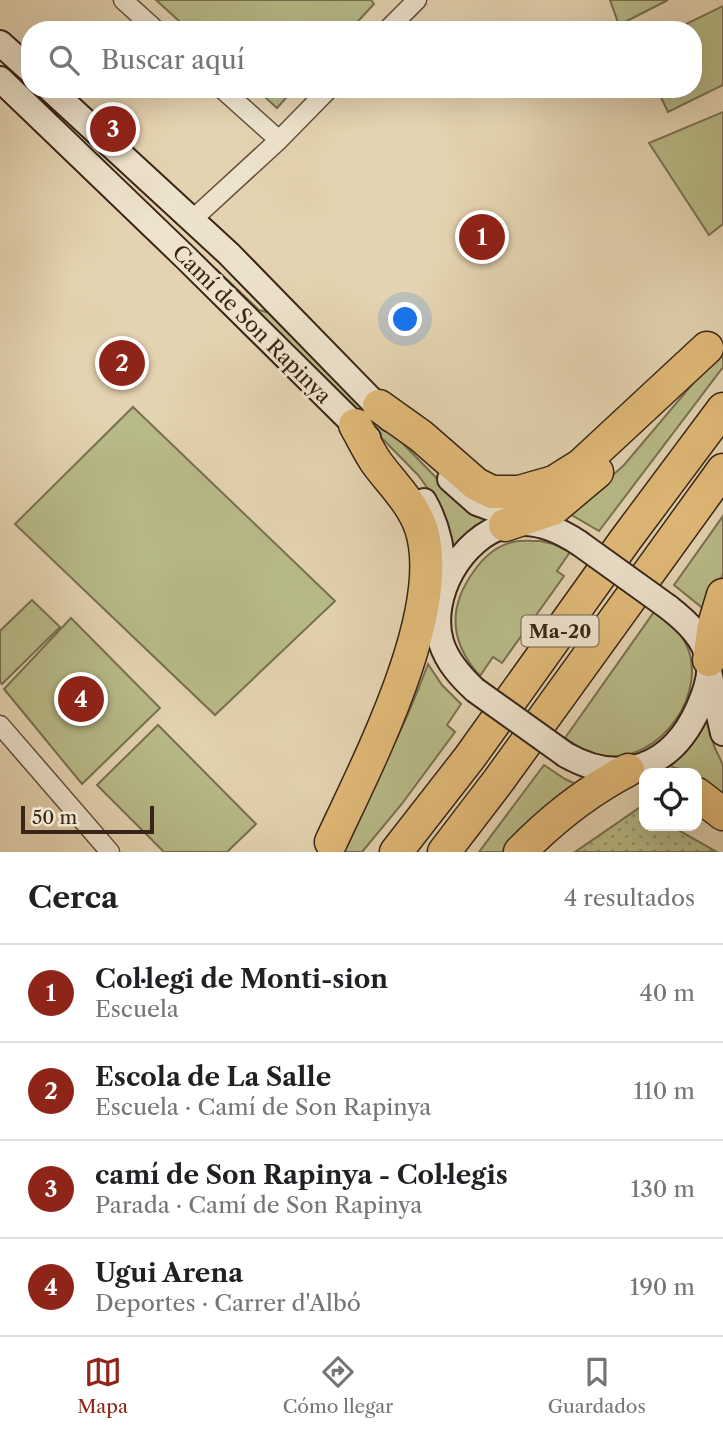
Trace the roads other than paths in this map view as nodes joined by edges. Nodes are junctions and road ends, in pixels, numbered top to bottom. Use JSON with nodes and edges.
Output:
{"nodes":[{"id":1,"x":123,"y":0,"type":"edge"},
{"id":2,"x":405,"y":4,"type":"edge"},
{"id":3,"x":146,"y":21,"type":"edge"},
{"id":4,"x":393,"y":21,"type":"edge"},
{"id":5,"x":0,"y":43,"type":"edge"},
{"id":6,"x":21,"y":62,"type":"edge"},
{"id":7,"x":0,"y":79,"type":"edge"},
{"id":8,"x":60,"y":98,"type":"edge"},
{"id":9,"x":232,"y":98,"type":"edge"},
{"id":10,"x":320,"y":98,"type":"edge"},
{"id":11,"x":279,"y":140,"type":"junction"},
{"id":12,"x":193,"y":219,"type":"junction"},
{"id":13,"x":715,"y":339,"type":"edge"},
{"id":14,"x":723,"y":409,"type":"edge"},
{"id":15,"x":367,"y":416,"type":"junction"},
{"id":16,"x":723,"y":470,"type":"edge"},
{"id":17,"x":521,"y":523,"type":"junction"},
{"id":18,"x":723,"y":595,"type":"edge"},
{"id":19,"x":439,"y":607,"type":"junction"},
{"id":20,"x":709,"y":664,"type":"junction"},
{"id":21,"x":0,"y":726,"type":"edge"},
{"id":22,"x":723,"y":733,"type":"edge"},
{"id":23,"x":636,"y":775,"type":"edge"},
{"id":24,"x":702,"y":787,"type":"edge"},
{"id":25,"x":702,"y":798,"type":"edge"},
{"id":26,"x":723,"y":802,"type":"edge"},
{"id":27,"x":723,"y":814,"type":"edge"},
{"id":28,"x":328,"y":847,"type":"edge"},
{"id":29,"x":110,"y":852,"type":"edge"},
{"id":30,"x":396,"y":852,"type":"edge"},
{"id":31,"x":444,"y":852,"type":"edge"},
{"id":32,"x":520,"y":852,"type":"edge"},
{"id":33,"x":539,"y":852,"type":"edge"}],
"edges":[{"from":1,"to":3,"type":"street"},
{"from":2,"to":4,"type":"street"},
{"from":5,"to":6,"type":"street"},
{"from":7,"to":15,"type":"street","name":"Camí de Son Rapinya"},
{"from":8,"to":12,"type":"street","name":"Camí de Son Rapinya"},
{"from":9,"to":11,"type":"street"},
{"from":10,"to":11,"type":"street"},
{"from":11,"to":12,"type":"street"},
{"from":12,"to":15,"type":"street","name":"Camí de Son Rapinya"},
{"from":13,"to":15,"type":"highway"},
{"from":13,"to":17,"type":"highway"},
{"from":14,"to":30,"type":"highway","number":"Ma-20"},
{"from":15,"to":17,"type":"street","name":"Camí de Son Rapinya"},
{"from":15,"to":19,"type":"street","name":"Camí de Son Rapinya"},
{"from":15,"to":28,"type":"highway"},
{"from":16,"to":31,"type":"highway","number":"Ma-20"},
{"from":17,"to":19,"type":"street"},
{"from":17,"to":20,"type":"street","bridge":true},
{"from":18,"to":20,"type":"highway"},
{"from":19,"to":23,"type":"street","bridge":true},
{"from":19,"to":28,"type":"highway"},
{"from":20,"to":22,"type":"street"},
{"from":20,"to":23,"type":"street"},
{"from":21,"to":29,"type":"street"},
{"from":23,"to":32,"type":"highway"},
{"from":23,"to":33,"type":"highway"},
{"from":24,"to":26,"type":"street"},
{"from":25,"to":27,"type":"highway"}]}
